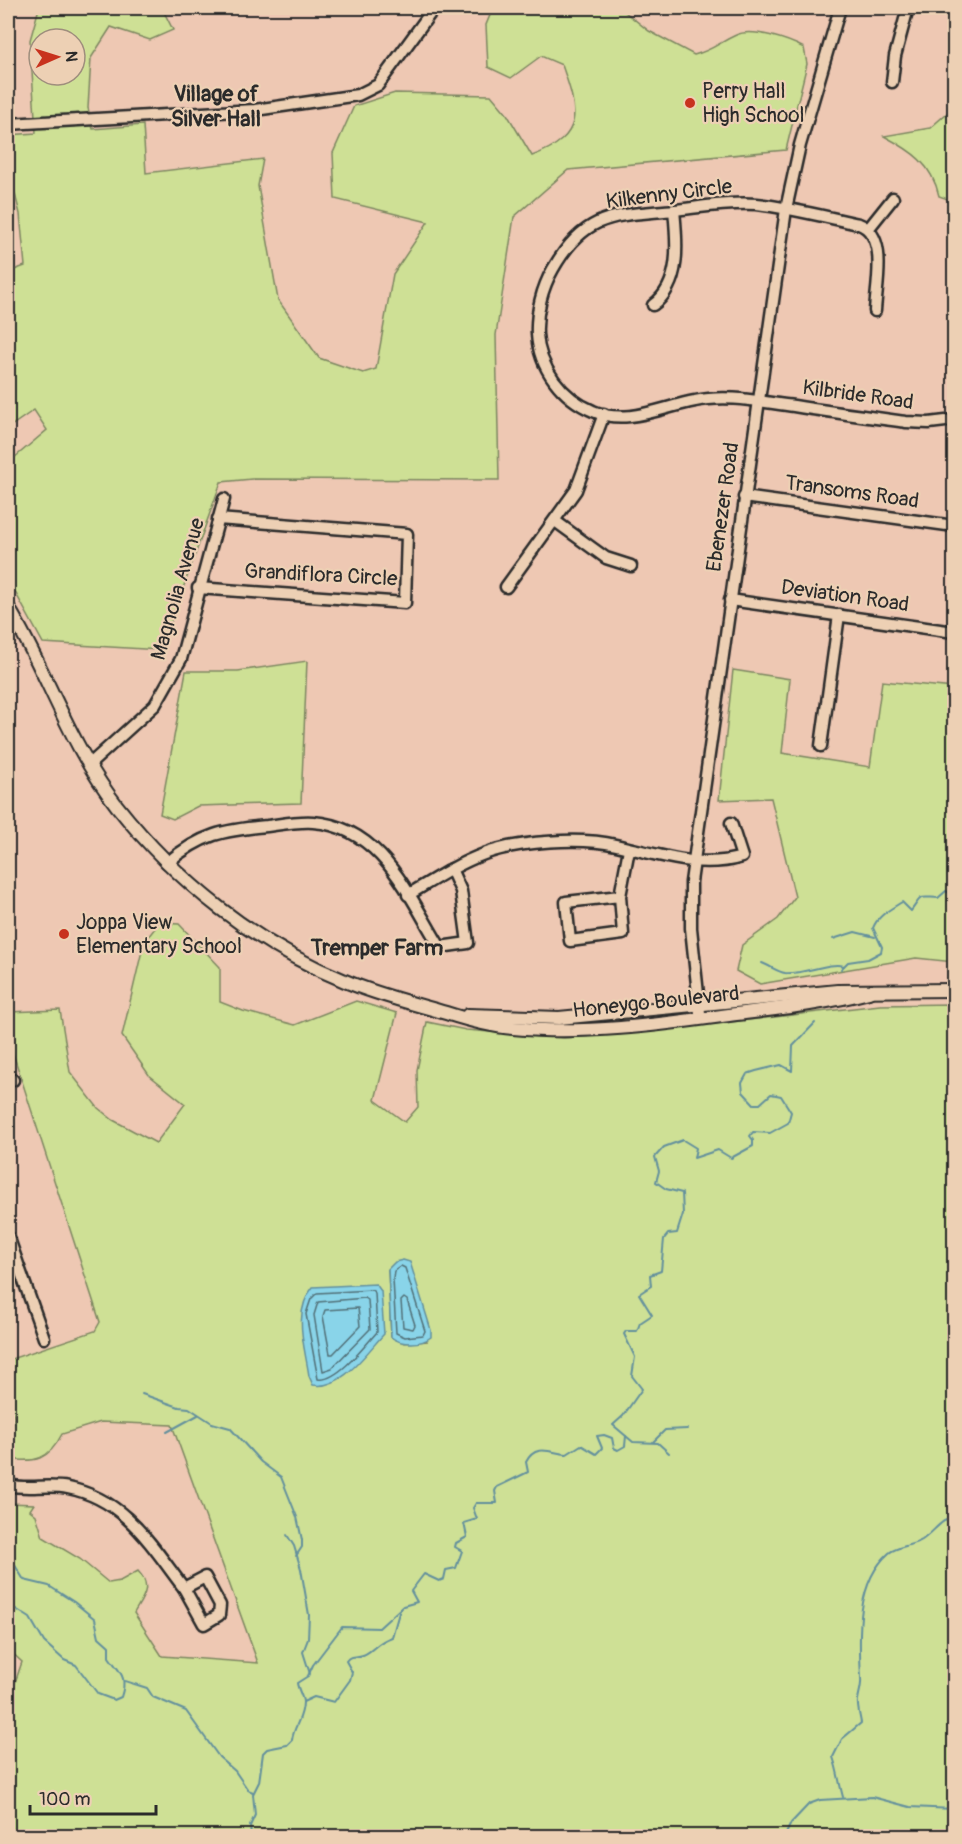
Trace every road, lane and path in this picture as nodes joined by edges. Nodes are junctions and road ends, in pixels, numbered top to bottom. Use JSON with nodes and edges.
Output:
{"nodes":[{"id":1,"x":434,"y":8,"type":"edge"},
{"id":2,"x":840,"y":8,"type":"edge"},
{"id":3,"x":908,"y":8,"type":"edge"},
{"id":4,"x":892,"y":82,"type":"dead end"},
{"id":5,"x":8,"y":124,"type":"edge"},
{"id":6,"x":893,"y":198,"type":"dead end"},
{"id":7,"x":786,"y":209,"type":"junction"},
{"id":8,"x":674,"y":210,"type":"junction"},
{"id":9,"x":869,"y":228,"type":"junction"},
{"id":10,"x":653,"y":306,"type":"dead end"},
{"id":11,"x":875,"y":311,"type":"dead end"},
{"id":12,"x":757,"y":401,"type":"junction"},
{"id":13,"x":604,"y":414,"type":"junction"},
{"id":14,"x":954,"y":420,"type":"edge"},
{"id":15,"x":744,"y":497,"type":"junction"},
{"id":16,"x":224,"y":499,"type":"dead end"},
{"id":17,"x":219,"y":519,"type":"junction"},
{"id":18,"x":555,"y":521,"type":"junction"},
{"id":19,"x":954,"y":526,"type":"edge"},
{"id":20,"x":631,"y":566,"type":"dead end"},
{"id":21,"x":506,"y":587,"type":"dead end"},
{"id":22,"x":198,"y":588,"type":"junction"},
{"id":23,"x":730,"y":600,"type":"junction"},
{"id":24,"x":8,"y":607,"type":"edge"},
{"id":25,"x":839,"y":615,"type":"junction"},
{"id":26,"x":954,"y":632,"type":"edge"},
{"id":27,"x":821,"y":746,"type":"dead end"},
{"id":28,"x":89,"y":765,"type":"junction"},
{"id":29,"x":730,"y":823,"type":"dead end"},
{"id":30,"x":629,"y":849,"type":"junction"},
{"id":31,"x":693,"y":862,"type":"junction"},
{"id":32,"x":167,"y":863,"type":"junction"},
{"id":33,"x":451,"y":869,"type":"junction"},
{"id":34,"x":408,"y":895,"type":"junction"},
{"id":35,"x":620,"y":896,"type":"junction"},
{"id":36,"x":954,"y":990,"type":"edge"},
{"id":37,"x":869,"y":992,"type":"junction"},
{"id":38,"x":699,"y":1004,"type":"junction"},
{"id":39,"x":446,"y":1013,"type":"junction"},
{"id":40,"x":701,"y":1019,"type":"junction"},
{"id":41,"x":8,"y":1236,"type":"edge"},
{"id":42,"x":44,"y":1338,"type":"dead end"},
{"id":43,"x":8,"y":1485,"type":"edge"},
{"id":44,"x":184,"y":1588,"type":"dead end"}],
"edges":[{"from":1,"to":5,"type":"street"},
{"from":2,"to":7,"type":"street","name":"Ebenezer Road"},
{"from":3,"to":4,"type":"street"},
{"from":6,"to":9,"type":"street"},
{"from":7,"to":8,"type":"street","name":"Kilkenny Circle"},
{"from":7,"to":9,"type":"street","name":"Kilkenny Circle"},
{"from":7,"to":12,"type":"street","name":"Ebenezer Road"},
{"from":8,"to":10,"type":"street"},
{"from":8,"to":13,"type":"street","name":"Kilkenny Circle"},
{"from":9,"to":11,"type":"street"},
{"from":12,"to":13,"type":"street","name":"Kilkenny Circle"},
{"from":12,"to":14,"type":"street","name":"Kilbride Road"},
{"from":12,"to":15,"type":"street","name":"Ebenezer Road"},
{"from":13,"to":18,"type":"street"},
{"from":15,"to":19,"type":"street","name":"Transoms Road"},
{"from":15,"to":23,"type":"street","name":"Ebenezer Road"},
{"from":16,"to":17,"type":"street","name":"Magnolia Avenue"},
{"from":17,"to":22,"type":"street","name":"Magnolia Avenue"},
{"from":17,"to":22,"type":"street","name":"Grandiflora Circle"},
{"from":18,"to":20,"type":"street"},
{"from":18,"to":21,"type":"street"},
{"from":22,"to":28,"type":"street","name":"Magnolia Avenue"},
{"from":23,"to":25,"type":"street","name":"Deviation Road"},
{"from":23,"to":31,"type":"street","name":"Ebenezer Road"},
{"from":24,"to":28,"type":"main road","name":"Honeygo Boulevard"},
{"from":25,"to":26,"type":"street","name":"Deviation Road"},
{"from":25,"to":27,"type":"street"},
{"from":28,"to":32,"type":"main road","name":"Honeygo Boulevard"},
{"from":29,"to":31,"type":"street"},
{"from":30,"to":31,"type":"street"},
{"from":30,"to":33,"type":"street"},
{"from":30,"to":35,"type":"street"},
{"from":31,"to":38,"type":"street","name":"Ebenezer Road"},
{"from":32,"to":34,"type":"street"},
{"from":32,"to":39,"type":"main road","name":"Honeygo Boulevard"},
{"from":33,"to":34,"type":"street"},
{"from":33,"to":34,"type":"street"},
{"from":35,"to":35,"type":"street"},
{"from":36,"to":37,"type":"main road","name":"Honeygo Boulevard"},
{"from":37,"to":38,"type":"main road","name":"Honeygo Boulevard"},
{"from":37,"to":40,"type":"main road","name":"Honeygo Boulevard"},
{"from":38,"to":39,"type":"main road","name":"Honeygo Boulevard"},
{"from":38,"to":40,"type":"street","name":"Ebenezer Road"},
{"from":39,"to":40,"type":"main road","name":"Honeygo Boulevard"},
{"from":41,"to":42,"type":"street"},
{"from":43,"to":44,"type":"street"}]}
